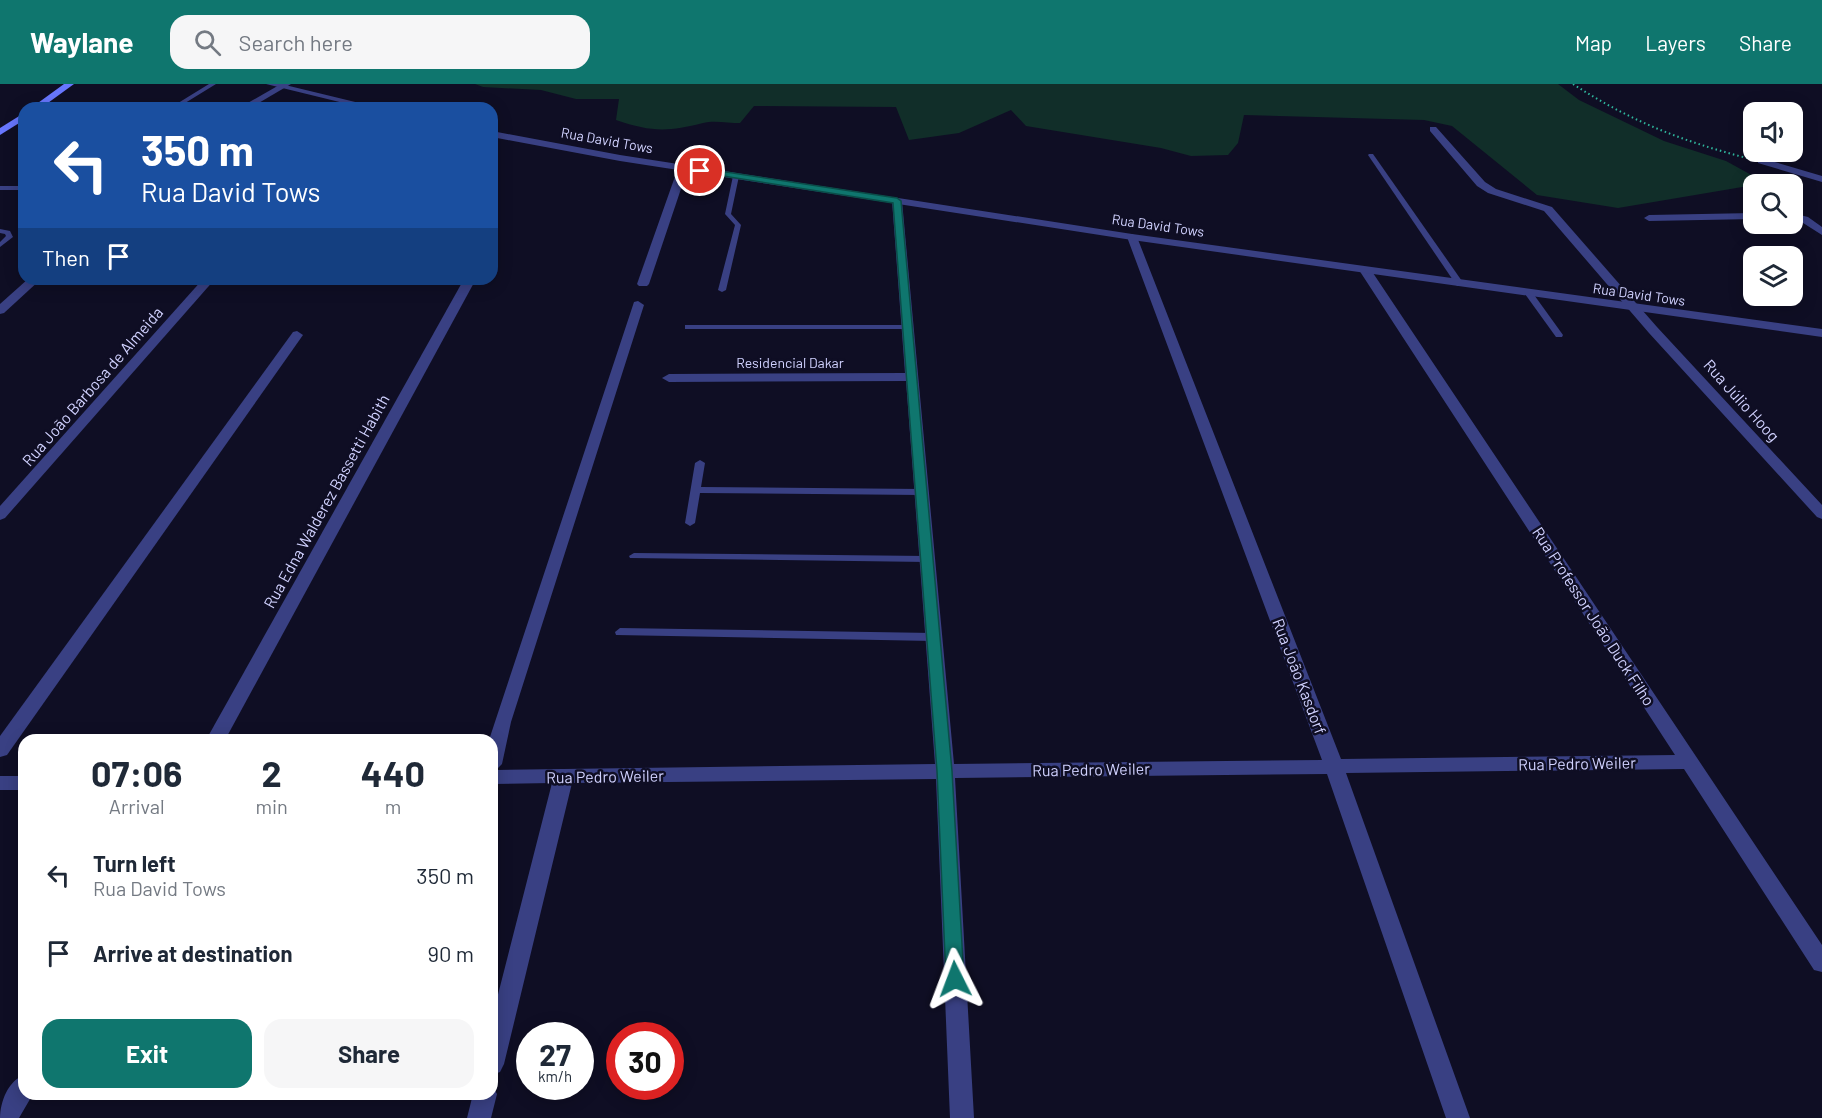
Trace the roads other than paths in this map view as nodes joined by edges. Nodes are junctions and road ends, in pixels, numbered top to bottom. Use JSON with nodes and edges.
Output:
{"nodes":[{"id":1,"x":70,"y":84,"type":"edge"},
{"id":2,"x":213,"y":84,"type":"edge"},
{"id":3,"x":270,"y":84,"type":"edge"},
{"id":4,"x":285,"y":85,"type":"edge"},
{"id":5,"x":44,"y":102,"type":"edge"},
{"id":6,"x":183,"y":102,"type":"edge"},
{"id":7,"x":254,"y":102,"type":"edge"},
{"id":8,"x":352,"y":102,"type":"edge"},
{"id":9,"x":18,"y":120,"type":"edge"},
{"id":10,"x":1433,"y":129,"type":"dead end"},
{"id":11,"x":0,"y":132,"type":"edge"},
{"id":12,"x":498,"y":135,"type":"edge"},
{"id":13,"x":1371,"y":155,"type":"dead end"},
{"id":14,"x":1764,"y":162,"type":"edge"},
{"id":15,"x":683,"y":168,"type":"junction"},
{"id":16,"x":736,"y":176,"type":"junction"},
{"id":17,"x":1822,"y":179,"type":"edge"},
{"id":18,"x":0,"y":188,"type":"edge"},
{"id":19,"x":18,"y":188,"type":"edge"},
{"id":20,"x":897,"y":201,"type":"junction"},
{"id":21,"x":1743,"y":216,"type":"edge"},
{"id":22,"x":1649,"y":218,"type":"dead end"},
{"id":23,"x":1803,"y":219,"type":"edge"},
{"id":24,"x":0,"y":231,"type":"edge"},
{"id":25,"x":1822,"y":232,"type":"edge"},
{"id":26,"x":1132,"y":237,"type":"junction"},
{"id":27,"x":0,"y":245,"type":"edge"},
{"id":28,"x":1365,"y":270,"type":"junction"},
{"id":29,"x":643,"y":284,"type":"dead end"},
{"id":30,"x":1460,"y":284,"type":"junction"},
{"id":31,"x":28,"y":285,"type":"edge"},
{"id":32,"x":204,"y":285,"type":"edge"},
{"id":33,"x":467,"y":285,"type":"edge"},
{"id":34,"x":722,"y":290,"type":"dead end"},
{"id":35,"x":1529,"y":294,"type":"junction"},
{"id":36,"x":638,"y":305,"type":"dead end"},
{"id":37,"x":1636,"y":309,"type":"junction"},
{"id":38,"x":0,"y":310,"type":"edge"},
{"id":39,"x":688,"y":327,"type":"dead end"},
{"id":40,"x":908,"y":327,"type":"junction"},
{"id":41,"x":1822,"y":333,"type":"edge"},
{"id":42,"x":297,"y":335,"type":"dead end"},
{"id":43,"x":1559,"y":335,"type":"dead end"},
{"id":44,"x":912,"y":377,"type":"junction"},
{"id":45,"x":669,"y":378,"type":"dead end"},
{"id":46,"x":700,"y":463,"type":"dead end"},
{"id":47,"x":696,"y":490,"type":"junction"},
{"id":48,"x":921,"y":492,"type":"junction"},
{"id":49,"x":1822,"y":514,"type":"edge"},
{"id":50,"x":0,"y":515,"type":"edge"},
{"id":51,"x":690,"y":523,"type":"dead end"},
{"id":52,"x":634,"y":556,"type":"dead end"},
{"id":53,"x":927,"y":559,"type":"junction"},
{"id":54,"x":620,"y":632,"type":"dead end"},
{"id":55,"x":933,"y":637,"type":"junction"},
{"id":56,"x":217,"y":734,"type":"edge"},
{"id":57,"x":498,"y":739,"type":"edge"},
{"id":58,"x":0,"y":750,"type":"edge"},
{"id":59,"x":1690,"y":762,"type":"junction"},
{"id":60,"x":1334,"y":766,"type":"junction"},
{"id":61,"x":945,"y":771,"type":"junction"},
{"id":62,"x":564,"y":776,"type":"junction"},
{"id":63,"x":498,"y":777,"type":"edge"},
{"id":64,"x":0,"y":783,"type":"edge"},
{"id":65,"x":18,"y":783,"type":"edge"},
{"id":66,"x":1822,"y":963,"type":"edge"},
{"id":67,"x":498,"y":1040,"type":"edge"},
{"id":68,"x":18,"y":1097,"type":"edge"},
{"id":69,"x":483,"y":1100,"type":"edge"},
{"id":70,"x":6,"y":1118,"type":"edge"},
{"id":71,"x":478,"y":1118,"type":"edge"},
{"id":72,"x":962,"y":1118,"type":"edge"},
{"id":73,"x":1458,"y":1118,"type":"edge"}],
"edges":[{"from":1,"to":5,"type":"main road"},
{"from":2,"to":6,"type":"lane"},
{"from":3,"to":4,"type":"street"},
{"from":4,"to":7,"type":"street"},
{"from":4,"to":8,"type":"street"},
{"from":9,"to":11,"type":"main road"},
{"from":10,"to":37,"type":"street","name":"Rua Júlio Hoog"},
{"from":12,"to":15,"type":"street","name":"Rua David Tows"},
{"from":13,"to":30,"type":"lane"},
{"from":14,"to":17,"type":"street"},
{"from":15,"to":16,"type":"street","name":"Rua David Tows"},
{"from":15,"to":29,"type":"street"},
{"from":16,"to":20,"type":"street","name":"Rua David Tows"},
{"from":16,"to":34,"type":"lane"},
{"from":18,"to":19,"type":"lane"},
{"from":20,"to":26,"type":"street","name":"Rua David Tows"},
{"from":20,"to":40,"type":"street"},
{"from":21,"to":22,"type":"street"},
{"from":23,"to":25,"type":"street"},
{"from":24,"to":27,"type":"lane"},
{"from":26,"to":28,"type":"street","name":"Rua David Tows"},
{"from":26,"to":60,"type":"street","name":"Rua João Kasdorf"},
{"from":28,"to":30,"type":"street","name":"Rua David Tows"},
{"from":28,"to":59,"type":"street","name":"Rua Professor João Duck Filho"},
{"from":30,"to":35,"type":"street","name":"Rua David Tows"},
{"from":31,"to":38,"type":"street"},
{"from":32,"to":50,"type":"street","name":"Rua João Barbosa de Almeida"},
{"from":33,"to":56,"type":"street","name":"Rua Edna Walderez Bassetti Habith"},
{"from":35,"to":37,"type":"street","name":"Rua David Tows"},
{"from":35,"to":43,"type":"lane"},
{"from":36,"to":57,"type":"street"},
{"from":37,"to":41,"type":"street","name":"Rua David Tows"},
{"from":37,"to":49,"type":"street","name":"Rua Júlio Hoog"},
{"from":39,"to":40,"type":"lane"},
{"from":40,"to":44,"type":"street"},
{"from":42,"to":58,"type":"street"},
{"from":44,"to":45,"type":"street","name":"Residencial Dakar"},
{"from":44,"to":48,"type":"street"},
{"from":46,"to":47,"type":"lane"},
{"from":47,"to":48,"type":"lane"},
{"from":47,"to":51,"type":"lane"},
{"from":48,"to":53,"type":"street"},
{"from":52,"to":53,"type":"lane"},
{"from":53,"to":55,"type":"street"},
{"from":54,"to":55,"type":"lane"},
{"from":55,"to":61,"type":"street"},
{"from":59,"to":60,"type":"street","name":"Rua Pedro Weiler"},
{"from":59,"to":66,"type":"street","name":"Rua Professor João Duck Filho"},
{"from":60,"to":61,"type":"street","name":"Rua Pedro Weiler"},
{"from":60,"to":73,"type":"street","name":"Rua João Kasdorf"},
{"from":61,"to":62,"type":"street","name":"Rua Pedro Weiler"},
{"from":61,"to":72,"type":"street"},
{"from":62,"to":63,"type":"street","name":"Rua Pedro Weiler"},
{"from":62,"to":67,"type":"street"},
{"from":64,"to":65,"type":"street"},
{"from":68,"to":70,"type":"street"},
{"from":69,"to":71,"type":"street"}]}
